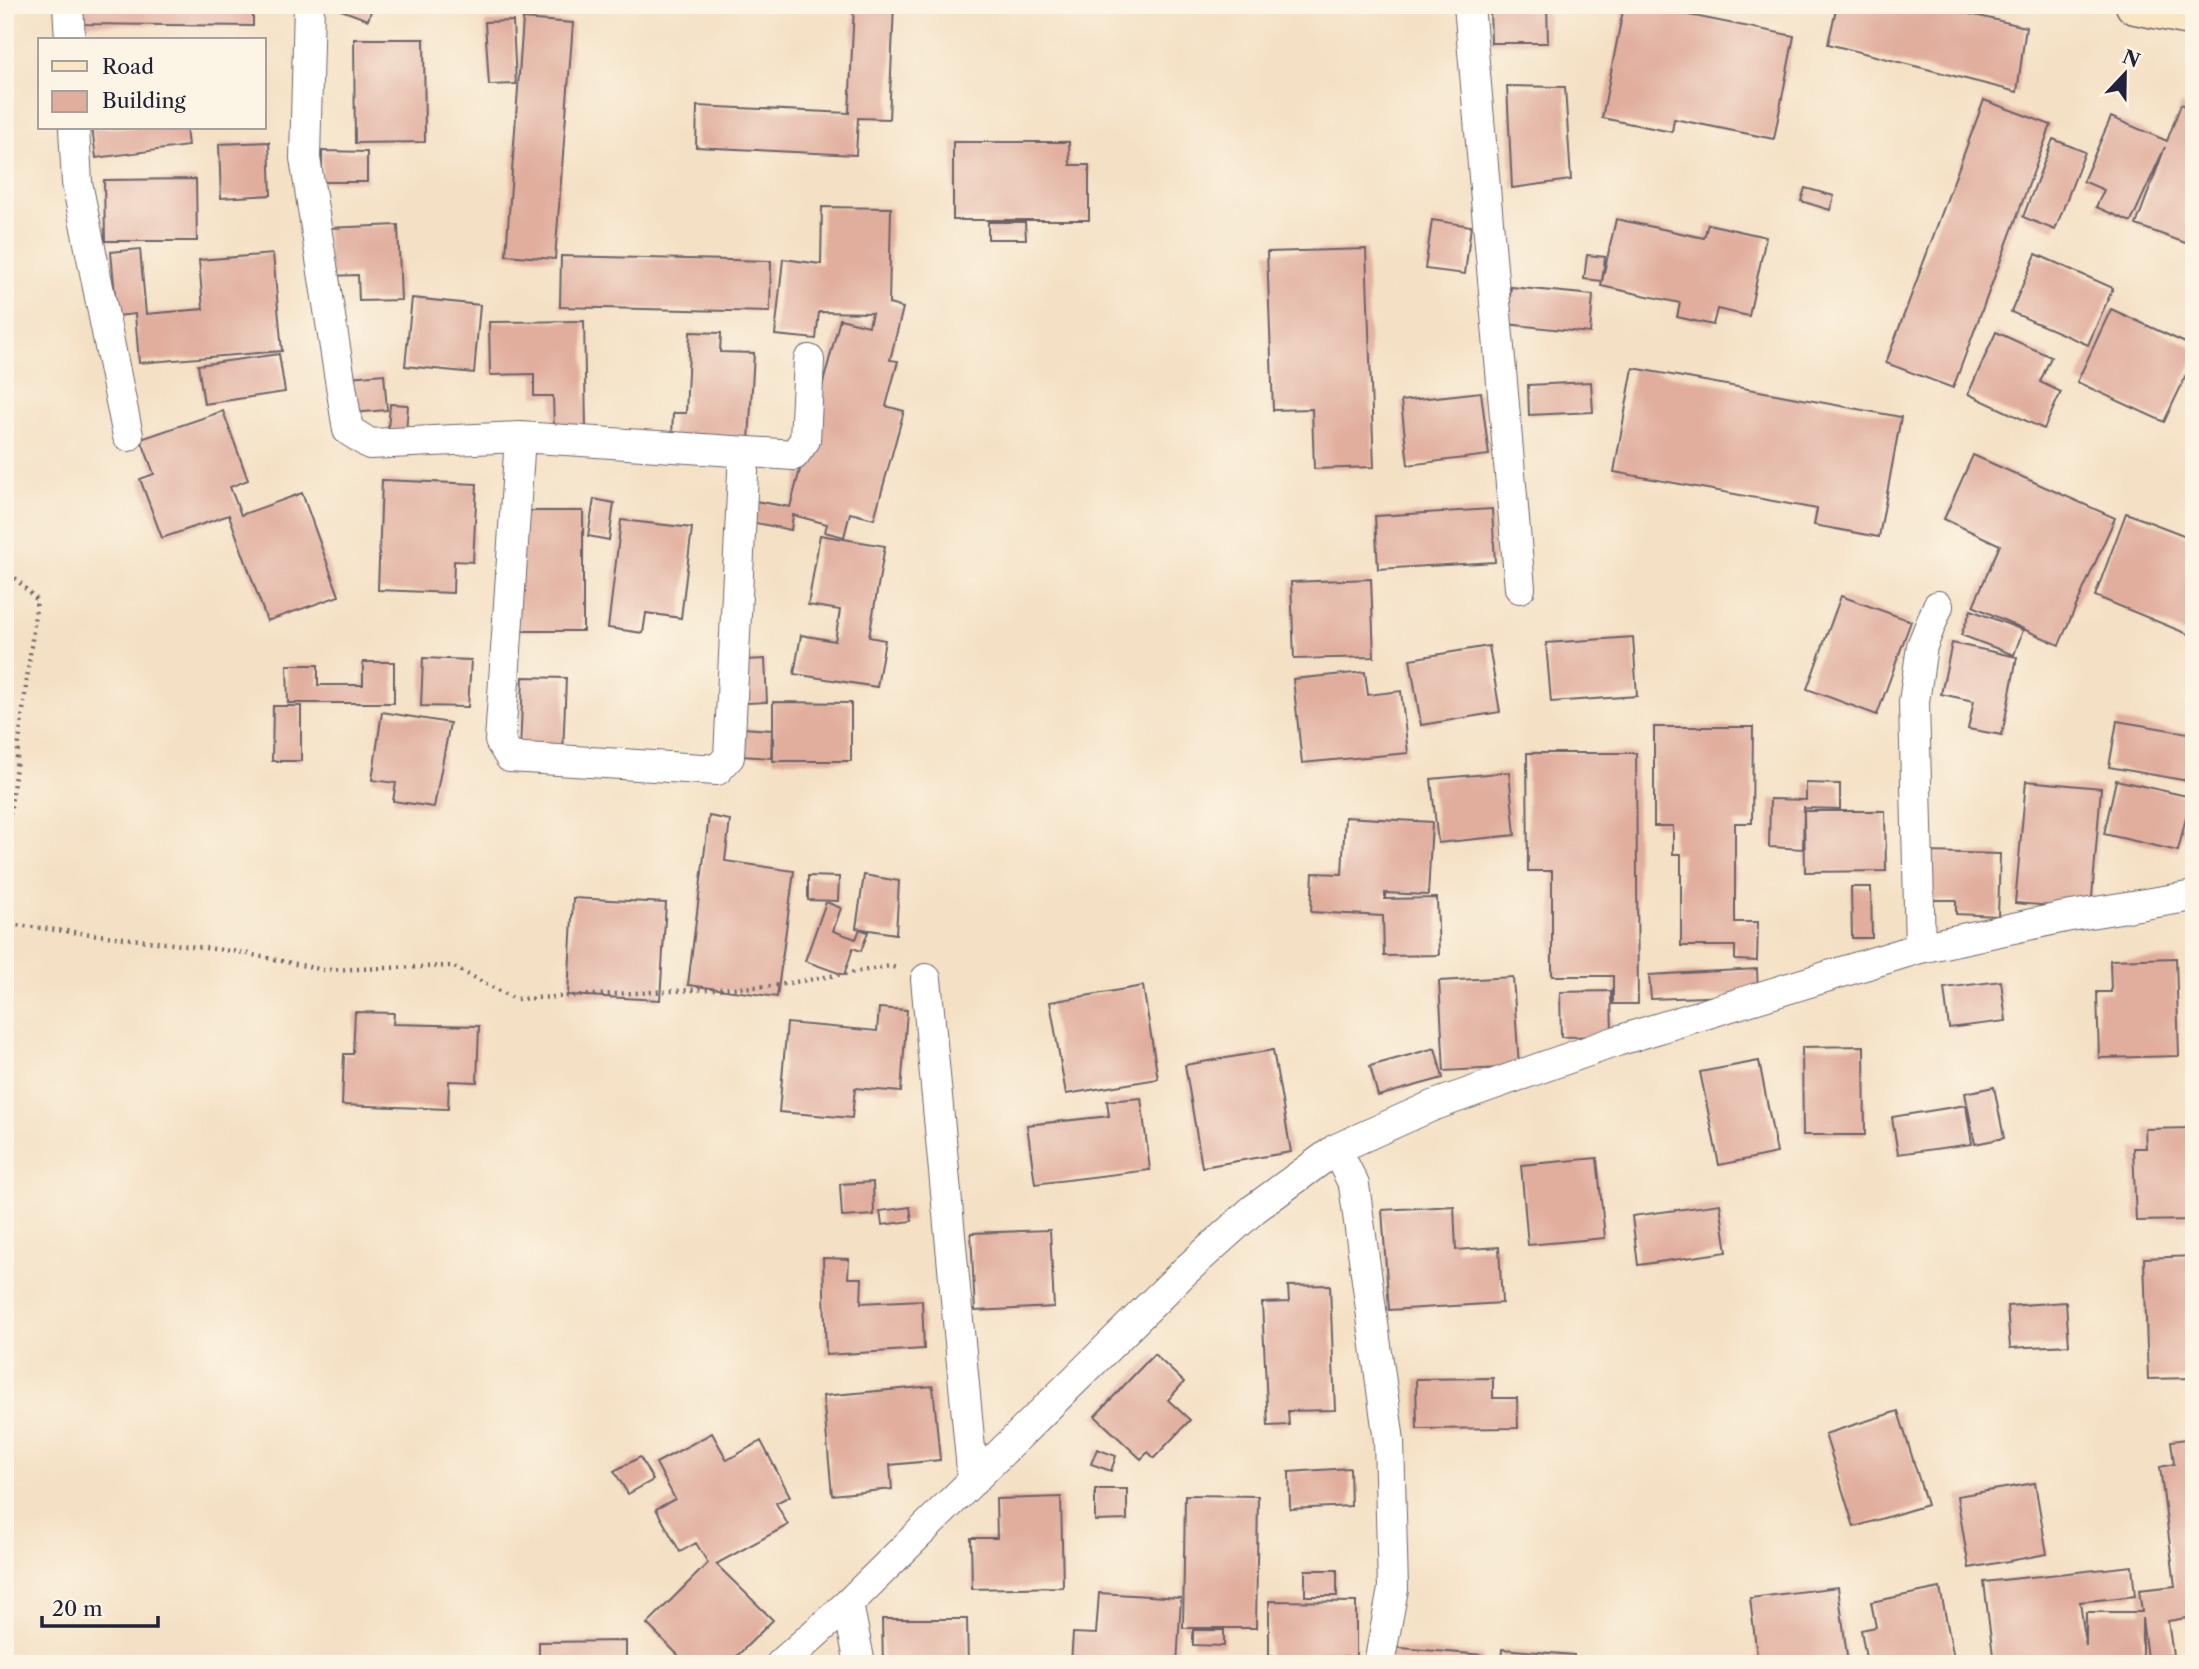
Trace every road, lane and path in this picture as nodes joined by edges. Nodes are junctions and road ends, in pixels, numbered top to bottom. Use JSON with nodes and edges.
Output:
{"nodes":[{"id":1,"x":68,"y":5,"type":"edge"},
{"id":2,"x":309,"y":5,"type":"edge"},
{"id":3,"x":1469,"y":5,"type":"edge"},
{"id":4,"x":2135,"y":5,"type":"edge"},
{"id":5,"x":2194,"y":17,"type":"edge"},
{"id":6,"x":70,"y":38,"type":"edge"},
{"id":7,"x":74,"y":130,"type":"edge"},
{"id":8,"x":809,"y":360,"type":"dead end"},
{"id":9,"x":128,"y":436,"type":"dead end"},
{"id":10,"x":520,"y":437,"type":"junction"},
{"id":11,"x":744,"y":452,"type":"junction"},
{"id":12,"x":5,"y":568,"type":"edge"},
{"id":13,"x":1520,"y":588,"type":"dead end"},
{"id":14,"x":1938,"y":606,"type":"dead end"},
{"id":15,"x":5,"y":853,"type":"edge"},
{"id":16,"x":2194,"y":896,"type":"edge"},
{"id":17,"x":5,"y":909,"type":"edge"},
{"id":18,"x":1920,"y":947,"type":"junction"},
{"id":19,"x":926,"y":979,"type":"joint"},
{"id":20,"x":1336,"y":1149,"type":"junction"},
{"id":21,"x":973,"y":1481,"type":"junction"},
{"id":22,"x":848,"y":1604,"type":"junction"},
{"id":23,"x":781,"y":1664,"type":"edge"},
{"id":24,"x":860,"y":1664,"type":"edge"},
{"id":25,"x":1379,"y":1664,"type":"edge"}],
"edges":[{"from":1,"to":6,"type":"street"},
{"from":2,"to":10,"type":"street"},
{"from":3,"to":13,"type":"street"},
{"from":4,"to":5,"type":"street"},
{"from":7,"to":9,"type":"street"},
{"from":8,"to":11,"type":"street"},
{"from":10,"to":11,"type":"street"},
{"from":10,"to":11,"type":"street"},
{"from":12,"to":15,"type":"path"},
{"from":14,"to":18,"type":"street"},
{"from":16,"to":18,"type":"street"},
{"from":17,"to":19,"type":"path"},
{"from":18,"to":20,"type":"street"},
{"from":19,"to":21,"type":"street"},
{"from":20,"to":21,"type":"street"},
{"from":20,"to":25,"type":"street"},
{"from":21,"to":22,"type":"street"},
{"from":22,"to":23,"type":"street"},
{"from":22,"to":24,"type":"street"}]}
